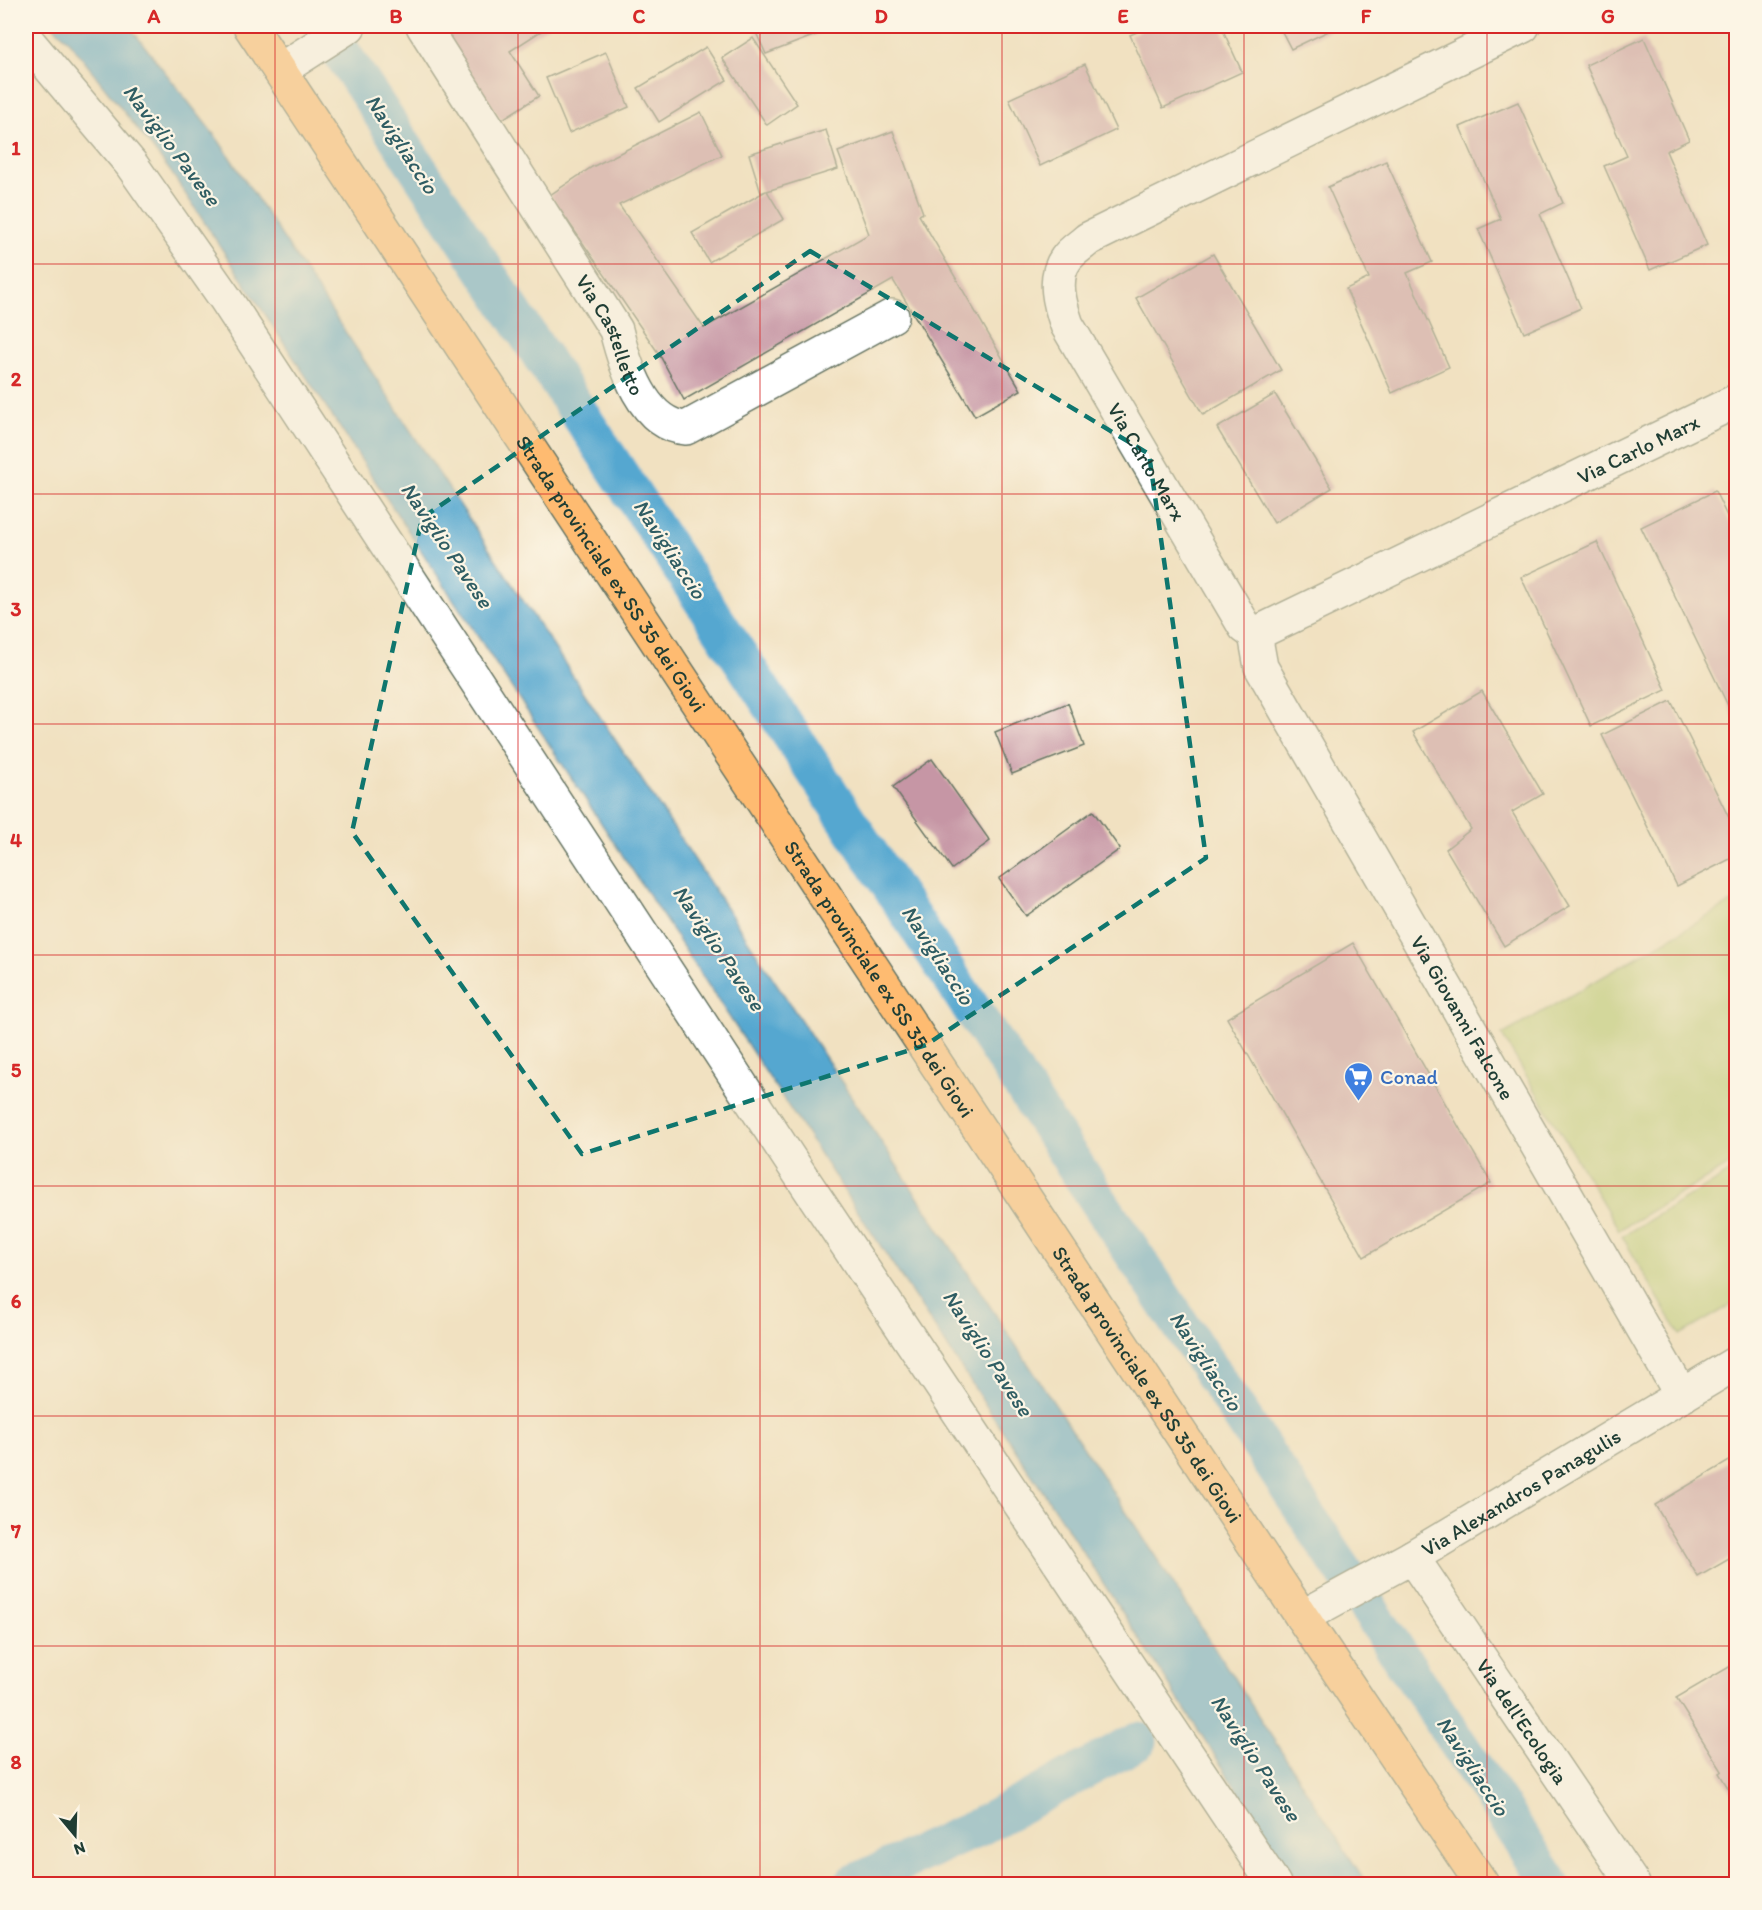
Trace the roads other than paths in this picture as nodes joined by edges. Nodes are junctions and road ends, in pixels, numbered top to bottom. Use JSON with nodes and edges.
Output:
{"nodes":[{"id":1,"x":250,"y":26,"type":"edge"},
{"id":2,"x":350,"y":26,"type":"edge"},
{"id":3,"x":423,"y":26,"type":"edge"},
{"id":4,"x":1523,"y":26,"type":"edge"},
{"id":5,"x":26,"y":39,"type":"edge"},
{"id":6,"x":292,"y":62,"type":"junction"},
{"id":7,"x":892,"y":316,"type":"dead end"},
{"id":8,"x":1737,"y":400,"type":"edge"},
{"id":9,"x":1255,"y":634,"type":"junction"},
{"id":10,"x":1737,"y":1363,"type":"edge"},
{"id":11,"x":1682,"y":1396,"type":"junction"},
{"id":12,"x":1412,"y":1557,"type":"junction"},
{"id":13,"x":1302,"y":1617,"type":"junction"},
{"id":14,"x":1274,"y":1884,"type":"edge"},
{"id":15,"x":1482,"y":1884,"type":"edge"},
{"id":16,"x":1633,"y":1884,"type":"edge"}],
"edges":[{"from":1,"to":6,"type":"main road","name":"Strada provinciale ex SS 35 dei Giovi"},
{"from":2,"to":6,"type":"street"},
{"from":3,"to":7,"type":"street","name":"Via Castelletto"},
{"from":4,"to":9,"type":"street","name":"Via Carlo Marx"},
{"from":5,"to":14,"type":"street"},
{"from":6,"to":13,"type":"main road","name":"Strada provinciale ex SS 35 dei Giovi"},
{"from":8,"to":9,"type":"street","name":"Via Carlo Marx"},
{"from":9,"to":11,"type":"street","name":"Via Giovanni Falcone"},
{"from":10,"to":11,"type":"street","name":"Via Alexandros Panagulis"},
{"from":11,"to":12,"type":"street","name":"Via Alexandros Panagulis"},
{"from":12,"to":13,"type":"street","name":"Via Alexandros Panagulis"},
{"from":12,"to":16,"type":"street","name":"Via dell'Ecologia"},
{"from":13,"to":15,"type":"main road","name":"Strada provinciale ex SS 35 dei Giovi"}]}
